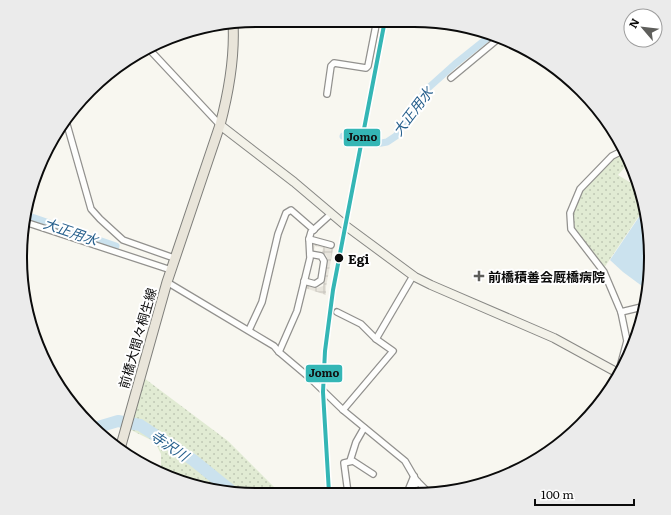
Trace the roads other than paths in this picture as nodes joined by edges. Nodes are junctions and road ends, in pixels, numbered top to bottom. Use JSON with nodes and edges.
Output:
{"nodes":[{"id":1,"x":376,"y":27,"type":"edge"},
{"id":2,"x":233,"y":28,"type":"edge"},
{"id":3,"x":495,"y":42,"type":"edge"},
{"id":4,"x":152,"y":53,"type":"edge"},
{"id":5,"x":451,"y":78,"type":"dead end"},
{"id":6,"x":327,"y":94,"type":"dead end"},
{"id":7,"x":220,"y":125,"type":"junction"},
{"id":8,"x":68,"y":127,"type":"edge"},
{"id":9,"x":618,"y":153,"type":"edge"},
{"id":10,"x":330,"y":214,"type":"junction"},
{"id":11,"x":30,"y":223,"type":"edge"},
{"id":12,"x":314,"y":230,"type":"junction"},
{"id":13,"x":309,"y":239,"type":"junction"},
{"id":14,"x":332,"y":245,"type":"dead end"},
{"id":15,"x":310,"y":254,"type":"junction"},
{"id":16,"x":172,"y":264,"type":"junction"},
{"id":17,"x":413,"y":276,"type":"junction"},
{"id":18,"x":304,"y":281,"type":"junction"},
{"id":19,"x":167,"y":282,"type":"junction"},
{"id":20,"x":638,"y":308,"type":"edge"},
{"id":21,"x":337,"y":312,"type":"dead end"},
{"id":22,"x":621,"y":312,"type":"junction"},
{"id":23,"x":249,"y":330,"type":"junction"},
{"id":24,"x":376,"y":339,"type":"junction"},
{"id":25,"x":625,"y":348,"type":"edge"},
{"id":26,"x":279,"y":352,"type":"junction"},
{"id":27,"x":614,"y":371,"type":"edge"},
{"id":28,"x":343,"y":410,"type":"junction"},
{"id":29,"x":364,"y":428,"type":"junction"},
{"id":30,"x":122,"y":443,"type":"edge"},
{"id":31,"x":350,"y":461,"type":"junction"},
{"id":32,"x":373,"y":474,"type":"dead end"},
{"id":33,"x":415,"y":478,"type":"junction"},
{"id":34,"x":347,"y":488,"type":"edge"},
{"id":35,"x":410,"y":488,"type":"edge"},
{"id":36,"x":413,"y":488,"type":"edge"},
{"id":37,"x":424,"y":488,"type":"edge"}],
"edges":[{"from":1,"to":6,"type":"street"},
{"from":2,"to":7,"type":"main road","name":"前橋大間々桐生線"},
{"from":3,"to":5,"type":"street"},
{"from":4,"to":7,"type":"street"},
{"from":7,"to":10,"type":"street"},
{"from":7,"to":16,"type":"main road","name":"前橋大間々桐生線"},
{"from":8,"to":16,"type":"street"},
{"from":9,"to":22,"type":"street"},
{"from":10,"to":12,"type":"street"},
{"from":10,"to":17,"type":"street"},
{"from":11,"to":16,"type":"street"},
{"from":12,"to":13,"type":"street"},
{"from":12,"to":23,"type":"street"},
{"from":13,"to":14,"type":"street"},
{"from":13,"to":15,"type":"street"},
{"from":15,"to":18,"type":"street"},
{"from":15,"to":18,"type":"street"},
{"from":16,"to":19,"type":"main road","name":"前橋大間々桐生線"},
{"from":17,"to":24,"type":"street"},
{"from":17,"to":27,"type":"street"},
{"from":18,"to":26,"type":"street"},
{"from":19,"to":23,"type":"street"},
{"from":19,"to":30,"type":"main road","name":"前橋大間々桐生線"},
{"from":20,"to":22,"type":"street"},
{"from":21,"to":24,"type":"street"},
{"from":22,"to":25,"type":"street"},
{"from":23,"to":26,"type":"street"},
{"from":24,"to":28,"type":"street"},
{"from":26,"to":28,"type":"street"},
{"from":28,"to":29,"type":"street"},
{"from":29,"to":31,"type":"street"},
{"from":29,"to":33,"type":"street"},
{"from":31,"to":32,"type":"street"},
{"from":31,"to":34,"type":"street"},
{"from":33,"to":35,"type":"street"},
{"from":33,"to":36,"type":"street"},
{"from":33,"to":37,"type":"street"}]}
